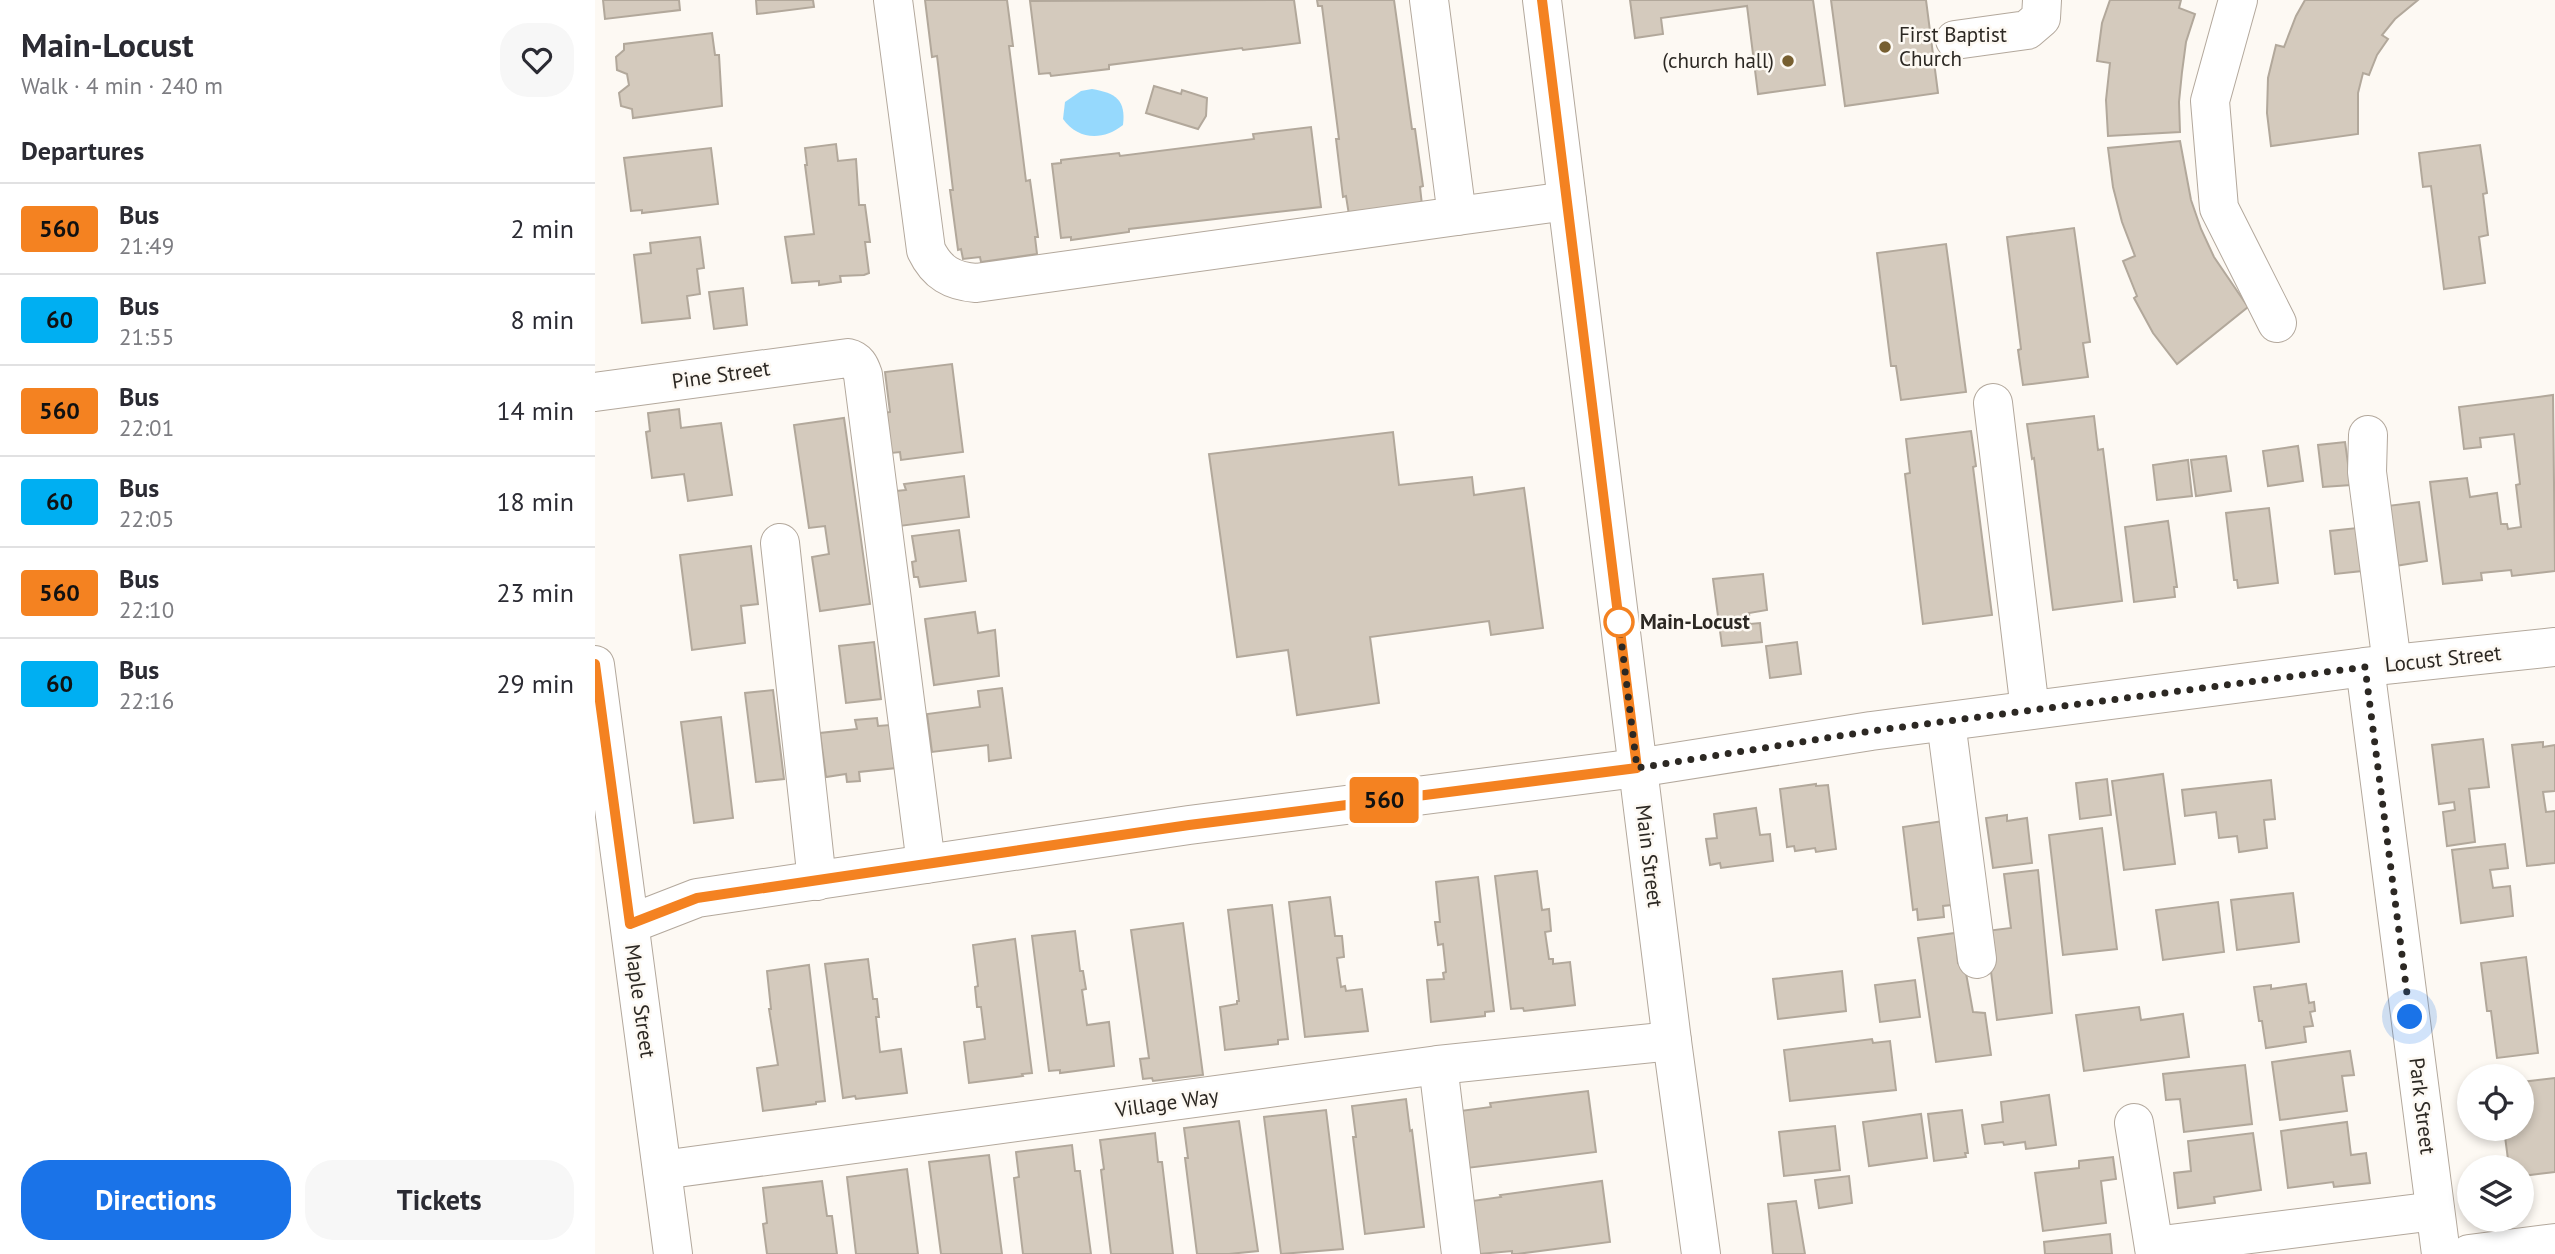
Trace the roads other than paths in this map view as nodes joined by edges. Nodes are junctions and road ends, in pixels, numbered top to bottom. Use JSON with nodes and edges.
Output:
{"nodes":[{"id":1,"x":893,"y":0,"type":"edge"},
{"id":2,"x":1429,"y":0,"type":"edge"},
{"id":3,"x":1542,"y":0,"type":"edge"},
{"id":4,"x":2042,"y":0,"type":"edge"},
{"id":5,"x":2238,"y":0,"type":"edge"},
{"id":6,"x":1955,"y":40,"type":"dead end"},
{"id":7,"x":1567,"y":201,"type":"junction"},
{"id":8,"x":1457,"y":216,"type":"junction"},
{"id":9,"x":2277,"y":323,"type":"dead end"},
{"id":10,"x":595,"y":392,"type":"edge"},
{"id":11,"x":1993,"y":403,"type":"dead end"},
{"id":12,"x":2368,"y":435,"type":"dead end"},
{"id":13,"x":780,"y":543,"type":"dead end"},
{"id":14,"x":2555,"y":647,"type":"edge"},
{"id":15,"x":595,"y":664,"type":"edge"},
{"id":16,"x":2378,"y":665,"type":"junction"},
{"id":17,"x":2031,"y":710,"type":"junction"},
{"id":18,"x":1946,"y":722,"type":"junction"},
{"id":19,"x":1637,"y":768,"type":"junction"},
{"id":20,"x":926,"y":864,"type":"junction"},
{"id":21,"x":817,"y":881,"type":"junction"},
{"id":22,"x":630,"y":924,"type":"junction"},
{"id":23,"x":1977,"y":959,"type":"dead end"},
{"id":24,"x":1672,"y":1041,"type":"junction"},
{"id":25,"x":1438,"y":1066,"type":"junction"},
{"id":26,"x":2134,"y":1123,"type":"dead end"},
{"id":27,"x":662,"y":1170,"type":"junction"},
{"id":28,"x":2435,"y":1211,"type":"junction"},
{"id":29,"x":2555,"y":1242,"type":"edge"},
{"id":30,"x":2155,"y":1250,"type":"edge"},
{"id":31,"x":673,"y":1254,"type":"edge"},
{"id":32,"x":1461,"y":1254,"type":"edge"},
{"id":33,"x":1702,"y":1254,"type":"edge"},
{"id":34,"x":2441,"y":1254,"type":"edge"},
{"id":35,"x":2469,"y":1254,"type":"edge"}],
"edges":[{"from":1,"to":8,"type":"street"},
{"from":2,"to":8,"type":"street"},
{"from":3,"to":7,"type":"street","name":"Main Street"},
{"from":4,"to":6,"type":"street"},
{"from":5,"to":9,"type":"street"},
{"from":7,"to":8,"type":"street"},
{"from":7,"to":19,"type":"street","name":"Main Street"},
{"from":10,"to":20,"type":"street","name":"Pine Street"},
{"from":11,"to":17,"type":"street"},
{"from":12,"to":16,"type":"street","name":"Park Street"},
{"from":13,"to":21,"type":"street"},
{"from":14,"to":16,"type":"street","name":"Locust Street"},
{"from":15,"to":22,"type":"street","name":"Maple Street"},
{"from":16,"to":17,"type":"street","name":"Locust Street"},
{"from":16,"to":28,"type":"street","name":"Park Street"},
{"from":17,"to":18,"type":"street","name":"Locust Street"},
{"from":18,"to":19,"type":"street","name":"Locust Street"},
{"from":18,"to":23,"type":"street"},
{"from":19,"to":20,"type":"street","name":"Locust Street"},
{"from":19,"to":24,"type":"street","name":"Main Street"},
{"from":20,"to":21,"type":"street","name":"Locust Street"},
{"from":21,"to":22,"type":"street","name":"Locust Street"},
{"from":22,"to":27,"type":"street","name":"Maple Street"},
{"from":24,"to":25,"type":"street","name":"Village Way"},
{"from":24,"to":33,"type":"street","name":"Main Street"},
{"from":25,"to":27,"type":"street","name":"Village Way"},
{"from":25,"to":32,"type":"street"},
{"from":26,"to":30,"type":"street"},
{"from":27,"to":31,"type":"street","name":"Maple Street"},
{"from":28,"to":30,"type":"street"},
{"from":28,"to":34,"type":"street","name":"Park Street"},
{"from":29,"to":35,"type":"street"}]}
